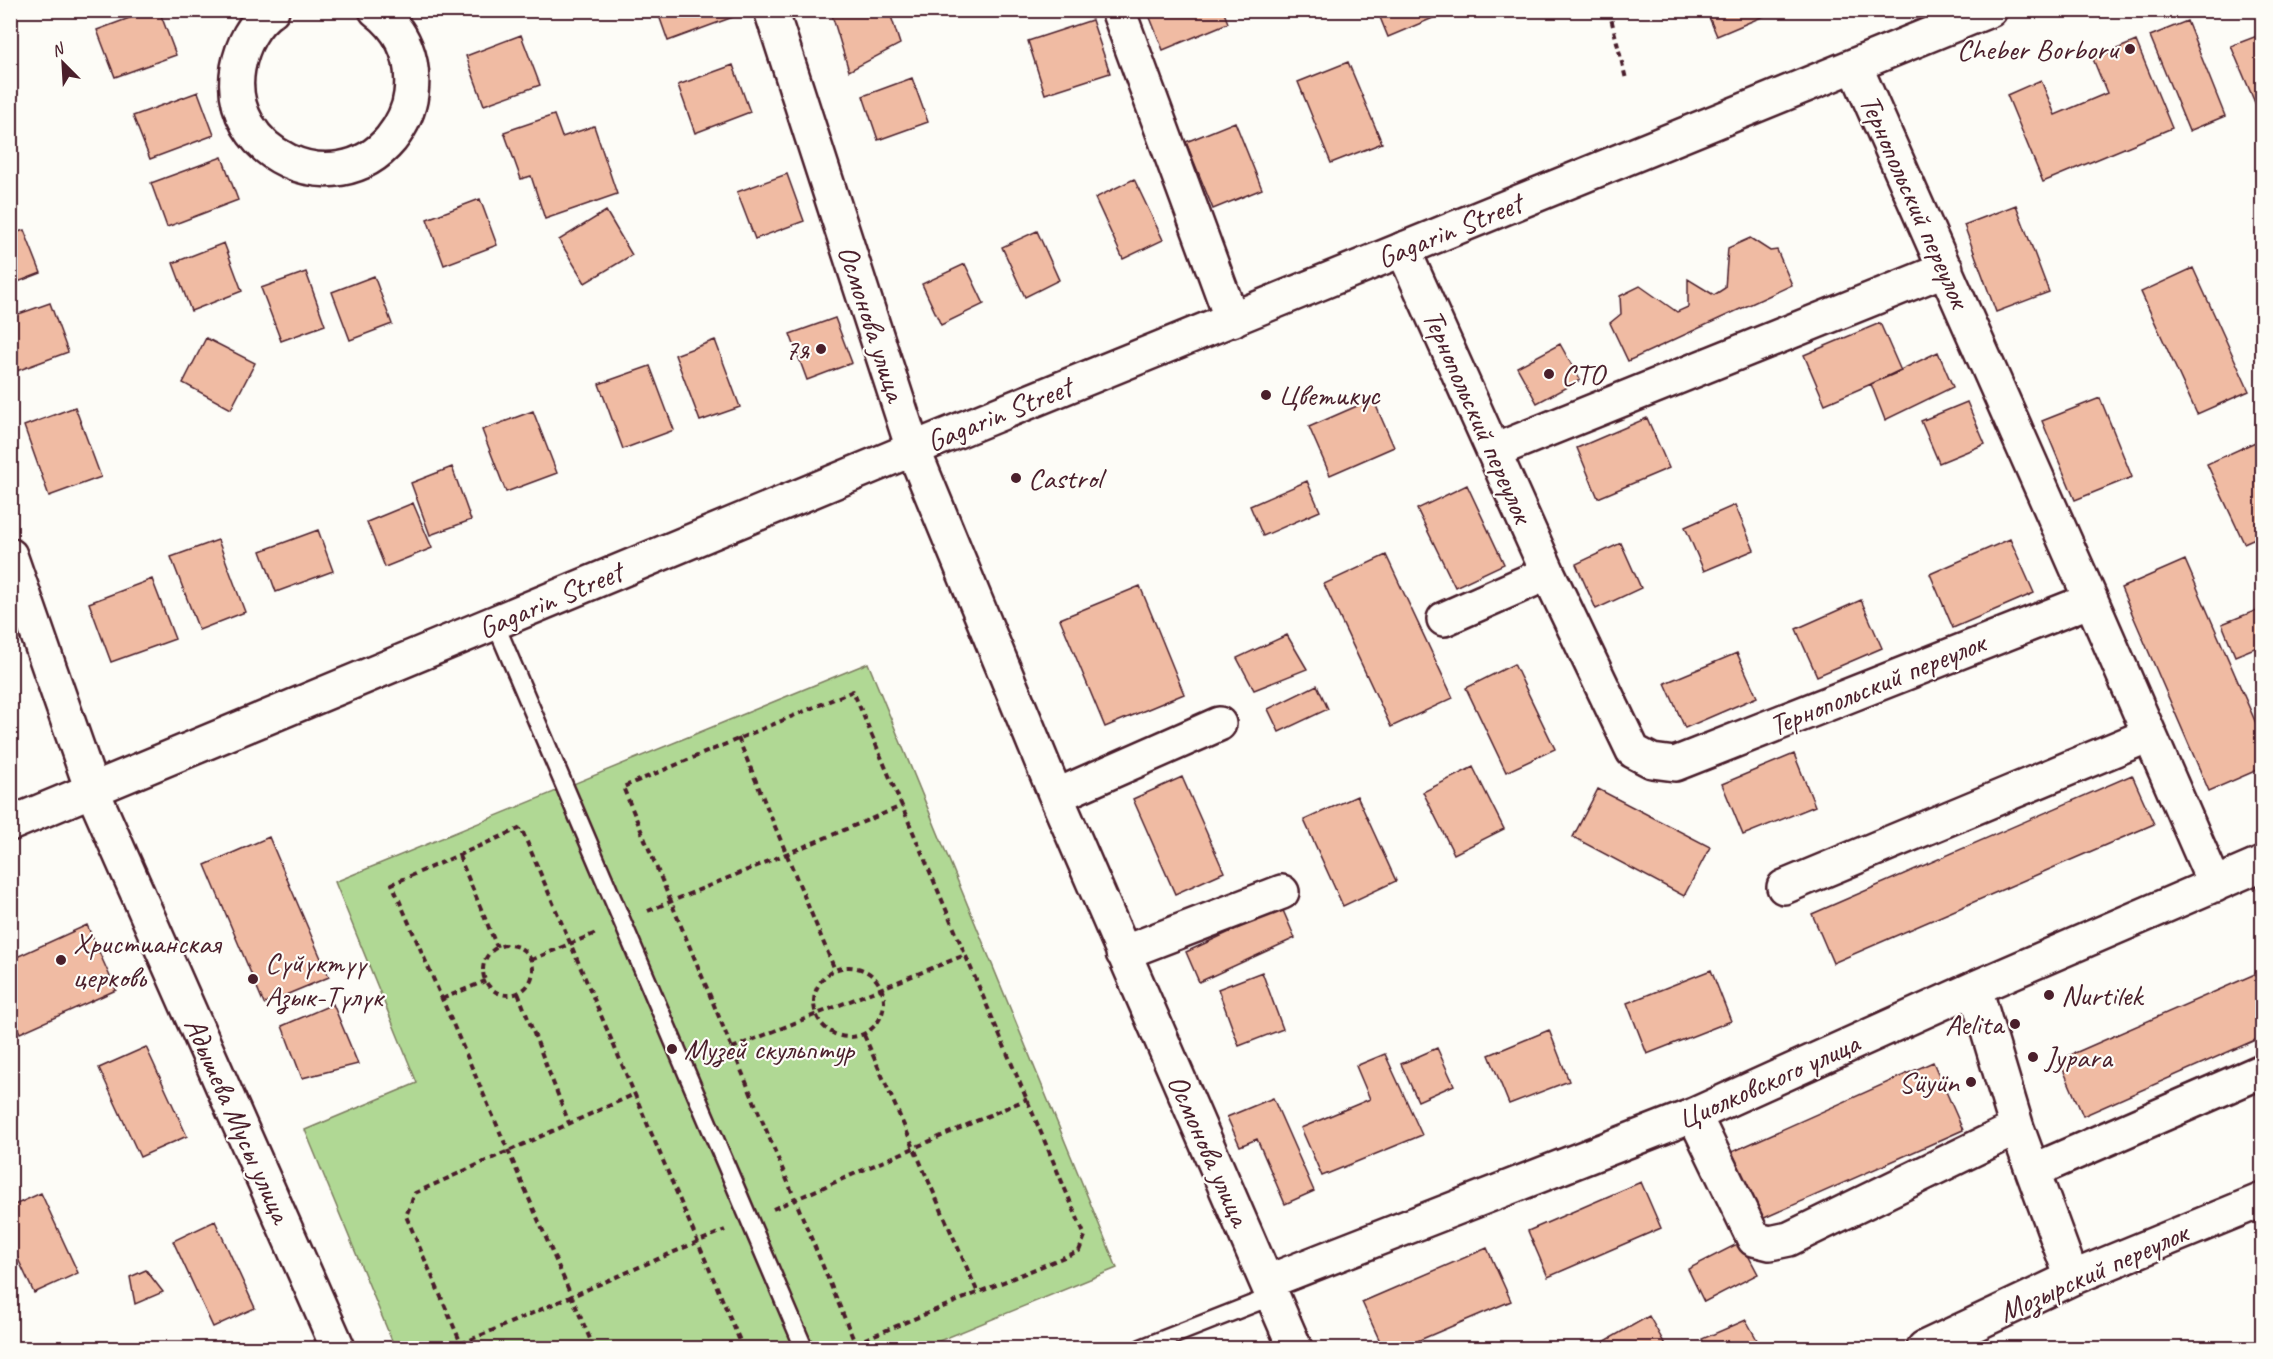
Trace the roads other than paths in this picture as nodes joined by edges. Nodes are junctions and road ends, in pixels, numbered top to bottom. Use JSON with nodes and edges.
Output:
{"nodes":[{"id":1,"x":272,"y":10,"type":"edge"},
{"id":2,"x":376,"y":10,"type":"edge"},
{"id":3,"x":771,"y":10,"type":"edge"},
{"id":4,"x":1118,"y":10,"type":"edge"},
{"id":5,"x":1990,"y":10,"type":"edge"},
{"id":6,"x":1855,"y":66,"type":"junction"},
{"id":7,"x":1403,"y":249,"type":"junction"},
{"id":8,"x":1946,"y":269,"type":"junction"},
{"id":9,"x":1232,"y":320,"type":"junction"},
{"id":10,"x":913,"y":449,"type":"junction"},
{"id":11,"x":1494,"y":451,"type":"junction"},
{"id":12,"x":10,"y":555,"type":"edge"},
{"id":13,"x":1548,"y":573,"type":"junction"},
{"id":14,"x":2091,"y":600,"type":"junction"},
{"id":15,"x":1444,"y":619,"type":"dead end"},
{"id":16,"x":495,"y":623,"type":"junction"},
{"id":17,"x":1219,"y":724,"type":"dead end"},
{"id":18,"x":2150,"y":735,"type":"junction"},
{"id":19,"x":92,"y":790,"type":"junction"},
{"id":20,"x":1056,"y":796,"type":"junction"},
{"id":21,"x":10,"y":824,"type":"edge"},
{"id":22,"x":2262,"y":864,"type":"edge"},
{"id":23,"x":2215,"y":885,"type":"junction"},
{"id":24,"x":1784,"y":887,"type":"dead end"},
{"id":25,"x":1282,"y":892,"type":"dead end"},
{"id":26,"x":1123,"y":953,"type":"junction"},
{"id":27,"x":1975,"y":988,"type":"junction"},
{"id":28,"x":2262,"y":1071,"type":"edge"},
{"id":29,"x":1694,"y":1115,"type":"junction"},
{"id":30,"x":2018,"y":1128,"type":"junction"},
{"id":31,"x":2032,"y":1171,"type":"junction"},
{"id":32,"x":2262,"y":1200,"type":"edge"},
{"id":33,"x":2072,"y":1278,"type":"junction"},
{"id":34,"x":1270,"y":1289,"type":"junction"},
{"id":35,"x":338,"y":1348,"type":"edge"},
{"id":36,"x":804,"y":1348,"type":"edge"},
{"id":37,"x":1141,"y":1348,"type":"edge"},
{"id":38,"x":1295,"y":1348,"type":"edge"},
{"id":39,"x":1924,"y":1348,"type":"edge"}],
"edges":[{"from":1,"to":2,"type":"street"},
{"from":3,"to":10,"type":"street","name":"Осмонова улица"},
{"from":4,"to":9,"type":"street"},
{"from":5,"to":6,"type":"street","name":"Gagarin Street"},
{"from":6,"to":7,"type":"street","name":"Gagarin Street"},
{"from":6,"to":8,"type":"street","name":"Тернопольский переулок"},
{"from":7,"to":9,"type":"street","name":"Gagarin Street"},
{"from":7,"to":11,"type":"street","name":"Тернопольский переулок"},
{"from":8,"to":11,"type":"street"},
{"from":8,"to":14,"type":"street","name":"Тернопольский переулок"},
{"from":9,"to":10,"type":"street","name":"Gagarin Street"},
{"from":10,"to":16,"type":"street","name":"Gagarin Street"},
{"from":10,"to":20,"type":"street","name":"Осмонова улица"},
{"from":11,"to":13,"type":"street","name":"Тернопольский переулок"},
{"from":12,"to":19,"type":"street","name":"Адышева Мусы улица"},
{"from":13,"to":14,"type":"street","name":"Тернопольский переулок"},
{"from":13,"to":15,"type":"street"},
{"from":14,"to":18,"type":"street"},
{"from":16,"to":19,"type":"street","name":"Gagarin Street"},
{"from":16,"to":36,"type":"lane"},
{"from":17,"to":20,"type":"street"},
{"from":18,"to":23,"type":"street"},
{"from":18,"to":24,"type":"street"},
{"from":19,"to":21,"type":"street","name":"Gagarin Street"},
{"from":19,"to":35,"type":"street","name":"Адышева Мусы улица"},
{"from":20,"to":26,"type":"street","name":"Осмонова улица"},
{"from":22,"to":23,"type":"street","name":"Циолковского улица"},
{"from":23,"to":27,"type":"street","name":"Циолковского улица"},
{"from":25,"to":26,"type":"street"},
{"from":26,"to":34,"type":"street","name":"Осмонова улица"},
{"from":27,"to":29,"type":"street","name":"Циолковского улица"},
{"from":27,"to":30,"type":"street"},
{"from":28,"to":31,"type":"street"},
{"from":29,"to":30,"type":"street"},
{"from":29,"to":34,"type":"street","name":"Циолковского улица"},
{"from":30,"to":31,"type":"street"},
{"from":31,"to":33,"type":"street"},
{"from":32,"to":33,"type":"street","name":"Мозырский переулок"},
{"from":33,"to":39,"type":"street","name":"Мозырский переулок"},
{"from":34,"to":37,"type":"lane"},
{"from":34,"to":38,"type":"street","name":"Осмонова улица"}]}
